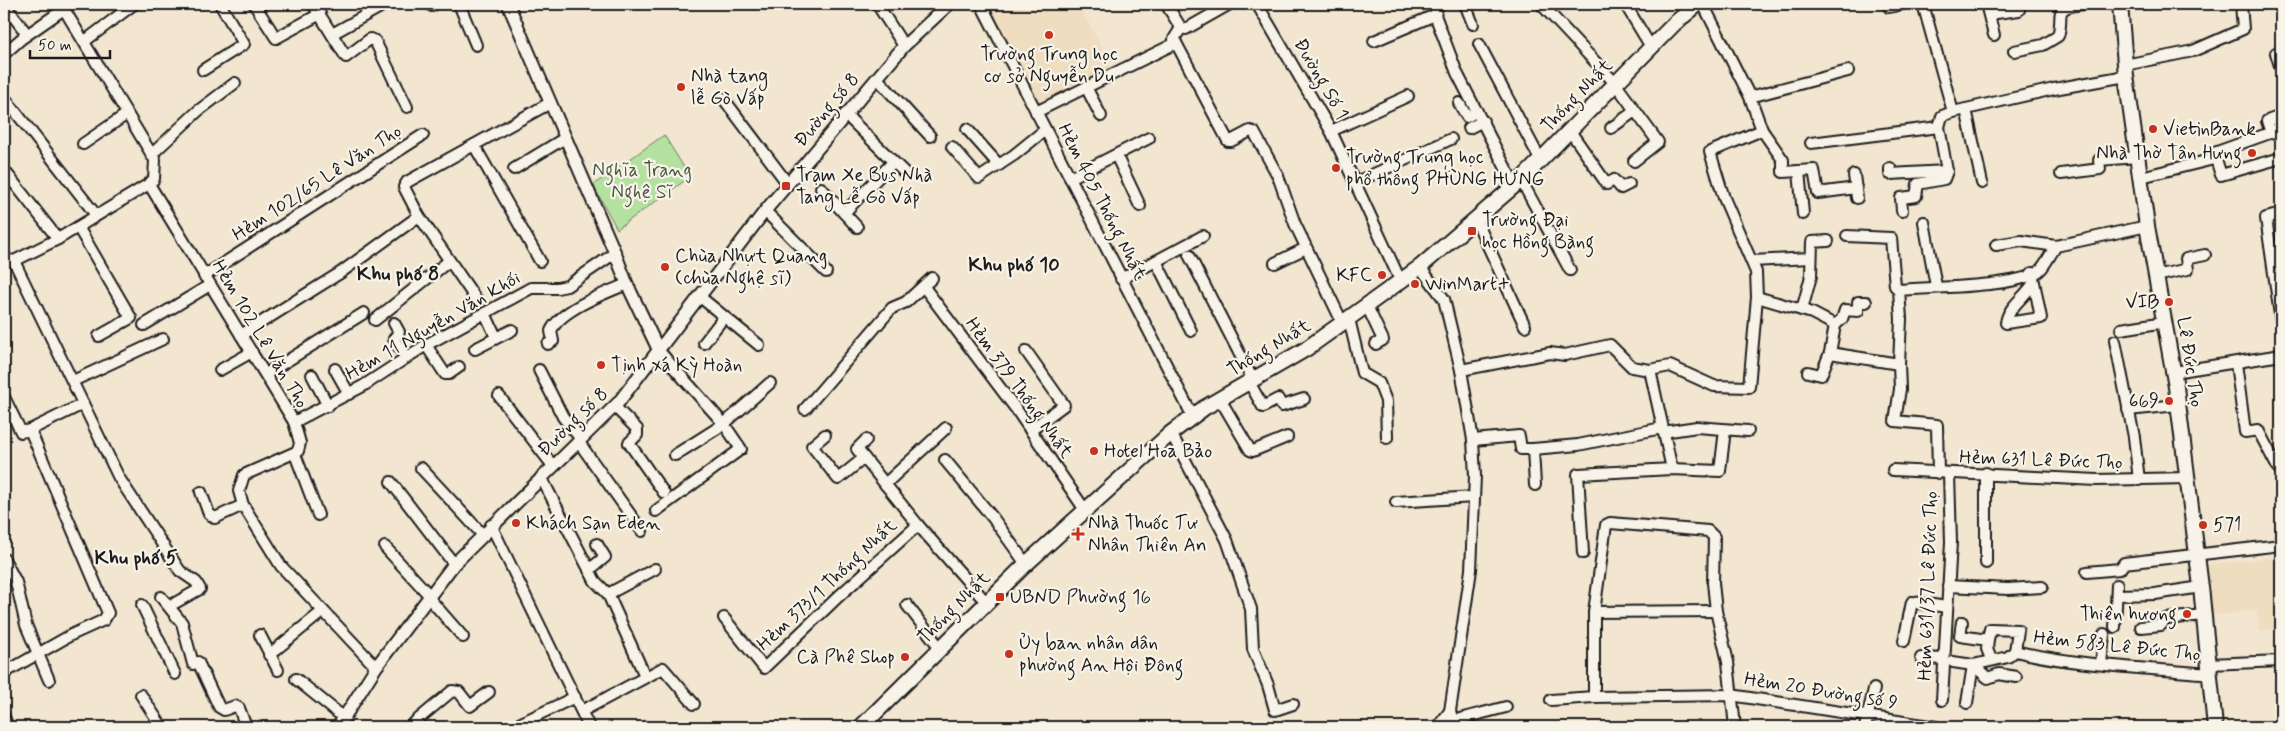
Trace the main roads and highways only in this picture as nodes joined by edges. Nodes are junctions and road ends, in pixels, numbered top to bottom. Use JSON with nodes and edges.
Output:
{"nodes":[{"id":1,"x":1698,"y":4,"type":"edge"},
{"id":2,"x":2120,"y":4,"type":"edge"},
{"id":3,"x":861,"y":727,"type":"edge"},
{"id":4,"x":2215,"y":727,"type":"edge"}],
"edges":[{"from":1,"to":3,"type":"main road","name":"Thống Nhất"},
{"from":2,"to":4,"type":"main road","name":"Lê Đức Thọ"}]}
